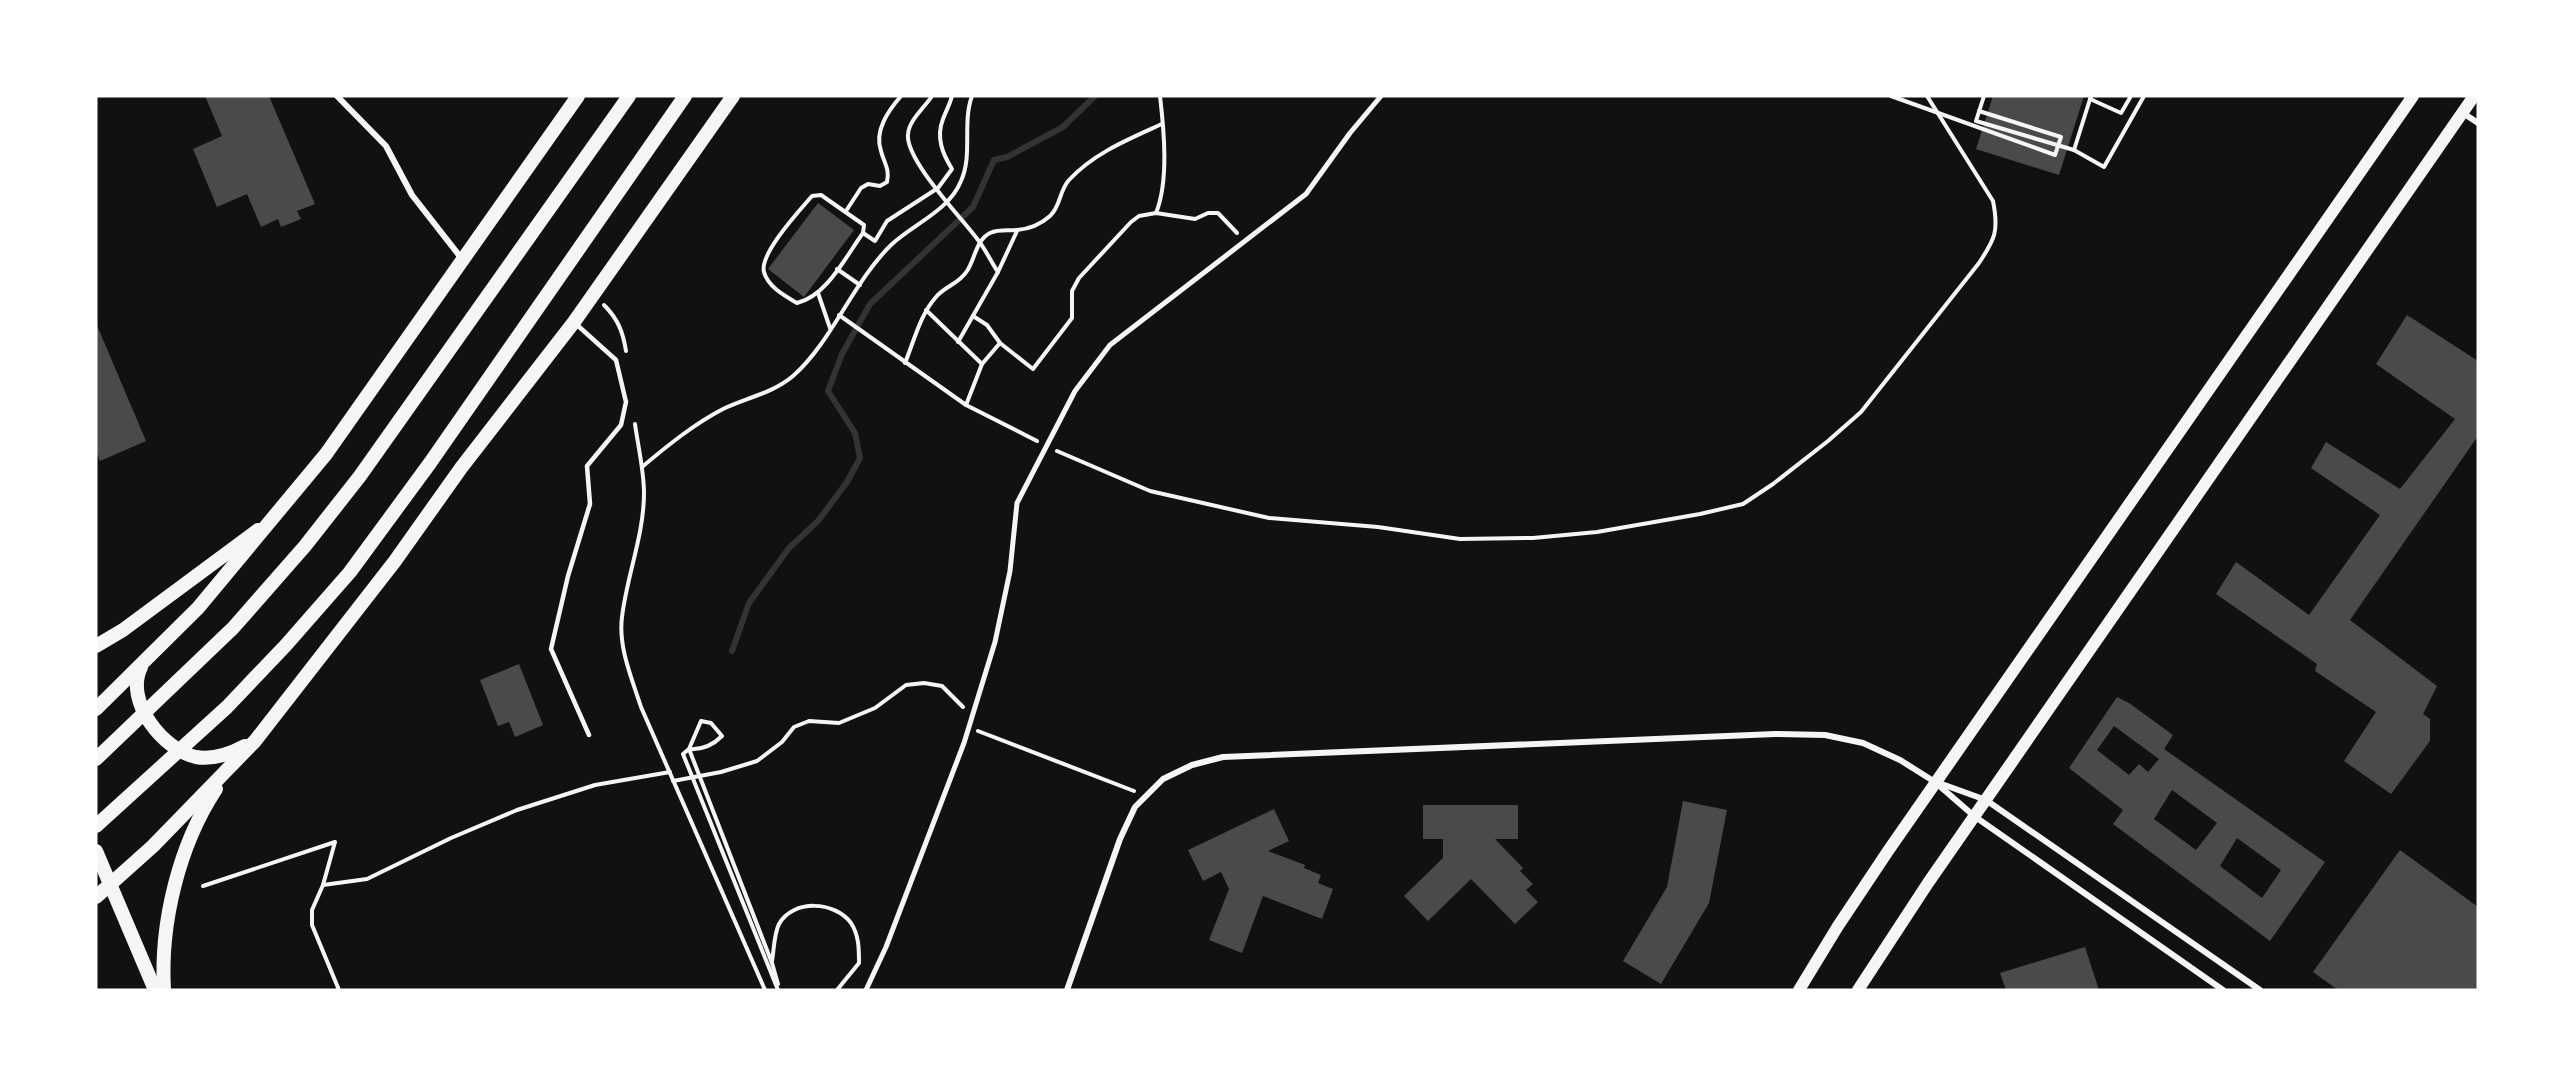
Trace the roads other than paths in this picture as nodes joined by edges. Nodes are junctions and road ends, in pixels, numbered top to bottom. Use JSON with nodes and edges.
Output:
{"nodes":[{"id":1,"x":337,"y":96,"type":"edge"},
{"id":2,"x":578,"y":96,"type":"edge"},
{"id":3,"x":629,"y":96,"type":"edge"},
{"id":4,"x":685,"y":96,"type":"edge"},
{"id":5,"x":733,"y":96,"type":"edge"},
{"id":6,"x":1381,"y":96,"type":"edge"},
{"id":7,"x":2413,"y":96,"type":"edge"},
{"id":8,"x":2474,"y":96,"type":"edge"},
{"id":9,"x":2463,"y":112,"type":"junction"},
{"id":10,"x":2478,"y":123,"type":"edge"},
{"id":11,"x":463,"y":260,"type":"junction"},
{"id":12,"x":574,"y":322,"type":"junction"},
{"id":13,"x":277,"y":516,"type":"junction"},
{"id":14,"x":96,"y":646,"type":"edge"},
{"id":15,"x":141,"y":667,"type":"junction"},
{"id":16,"x":96,"y":709,"type":"edge"},
{"id":17,"x":589,"y":735,"type":"dead end"},
{"id":18,"x":255,"y":741,"type":"junction"},
{"id":19,"x":239,"y":756,"type":"junction"},
{"id":20,"x":96,"y":759,"type":"edge"},
{"id":21,"x":1935,"y":782,"type":"junction"},
{"id":22,"x":1986,"y":800,"type":"junction"},
{"id":23,"x":1974,"y":816,"type":"junction"},
{"id":24,"x":96,"y":826,"type":"edge"},
{"id":25,"x":96,"y":851,"type":"edge"},
{"id":26,"x":110,"y":885,"type":"junction"},
{"id":27,"x":96,"y":897,"type":"edge"},
{"id":28,"x":155,"y":990,"type":"edge"},
{"id":29,"x":164,"y":990,"type":"edge"},
{"id":30,"x":866,"y":990,"type":"edge"},
{"id":31,"x":1067,"y":990,"type":"edge"},
{"id":32,"x":1799,"y":990,"type":"edge"},
{"id":33,"x":1858,"y":990,"type":"edge"},
{"id":34,"x":2223,"y":990,"type":"edge"},
{"id":35,"x":2260,"y":990,"type":"edge"}],
"edges":[{"from":1,"to":11,"type":"street"},
{"from":2,"to":11,"type":"main road"},
{"from":3,"to":20,"type":"main road"},
{"from":4,"to":24,"type":"main road"},
{"from":5,"to":12,"type":"main road"},
{"from":6,"to":30,"type":"street"},
{"from":7,"to":21,"type":"main road"},
{"from":8,"to":9,"type":"main road"},
{"from":9,"to":10,"type":"street"},
{"from":9,"to":22,"type":"main road"},
{"from":11,"to":13,"type":"main road"},
{"from":12,"to":17,"type":"lane"},
{"from":12,"to":18,"type":"main road"},
{"from":13,"to":14,"type":"main road"},
{"from":13,"to":15,"type":"main road"},
{"from":15,"to":16,"type":"main road"},
{"from":15,"to":18,"type":"main road"},
{"from":18,"to":19,"type":"main road"},
{"from":19,"to":26,"type":"main road"},
{"from":19,"to":29,"type":"main road"},
{"from":21,"to":22,"type":"street"},
{"from":21,"to":23,"type":"street"},
{"from":21,"to":31,"type":"street"},
{"from":21,"to":32,"type":"main road"},
{"from":22,"to":23,"type":"main road"},
{"from":22,"to":35,"type":"street"},
{"from":23,"to":33,"type":"main road"},
{"from":23,"to":34,"type":"street"},
{"from":25,"to":26,"type":"main road"},
{"from":26,"to":27,"type":"main road"},
{"from":26,"to":28,"type":"main road"}]}
